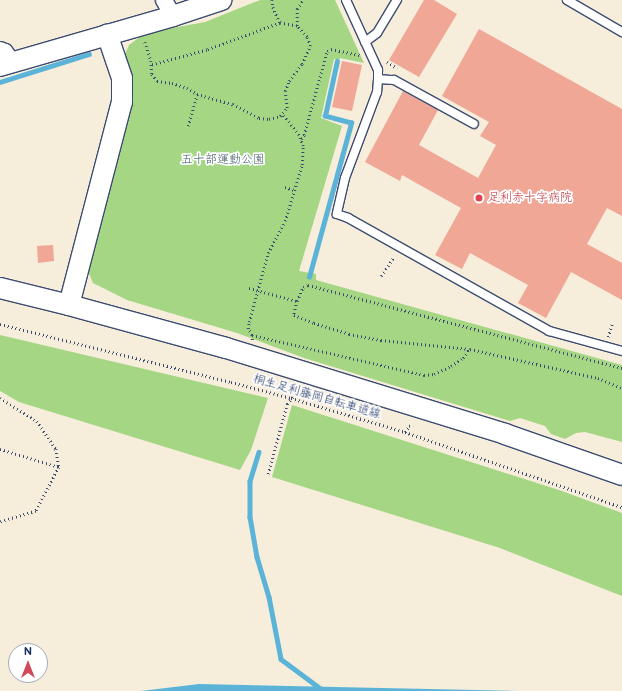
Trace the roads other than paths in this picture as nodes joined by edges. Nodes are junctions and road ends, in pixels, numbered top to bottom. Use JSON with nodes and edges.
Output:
{"nodes":[{"id":1,"x":221,"y":0,"type":"edge"},
{"id":2,"x":346,"y":0,"type":"edge"},
{"id":3,"x":397,"y":0,"type":"edge"},
{"id":4,"x":567,"y":0,"type":"edge"},
{"id":5,"x":168,"y":8,"type":"edge"},
{"id":6,"x":622,"y":32,"type":"edge"},
{"id":7,"x":106,"y":34,"type":"junction"},
{"id":8,"x":365,"y":42,"type":"junction"},
{"id":9,"x":4,"y":59,"type":"edge"},
{"id":10,"x":378,"y":79,"type":"junction"},
{"id":11,"x":474,"y":124,"type":"dead end"},
{"id":12,"x":0,"y":288,"type":"edge"},
{"id":13,"x":69,"y":305,"type":"junction"},
{"id":14,"x":622,"y":351,"type":"edge"},
{"id":15,"x":622,"y":475,"type":"edge"}],
"edges":[{"from":1,"to":5,"type":"street"},
{"from":2,"to":8,"type":"lane"},
{"from":3,"to":8,"type":"lane"},
{"from":4,"to":6,"type":"lane"},
{"from":5,"to":7,"type":"street"},
{"from":7,"to":9,"type":"street"},
{"from":7,"to":13,"type":"street"},
{"from":8,"to":10,"type":"lane"},
{"from":10,"to":11,"type":"lane"},
{"from":10,"to":14,"type":"lane"},
{"from":12,"to":13,"type":"street"},
{"from":13,"to":15,"type":"street"}]}
